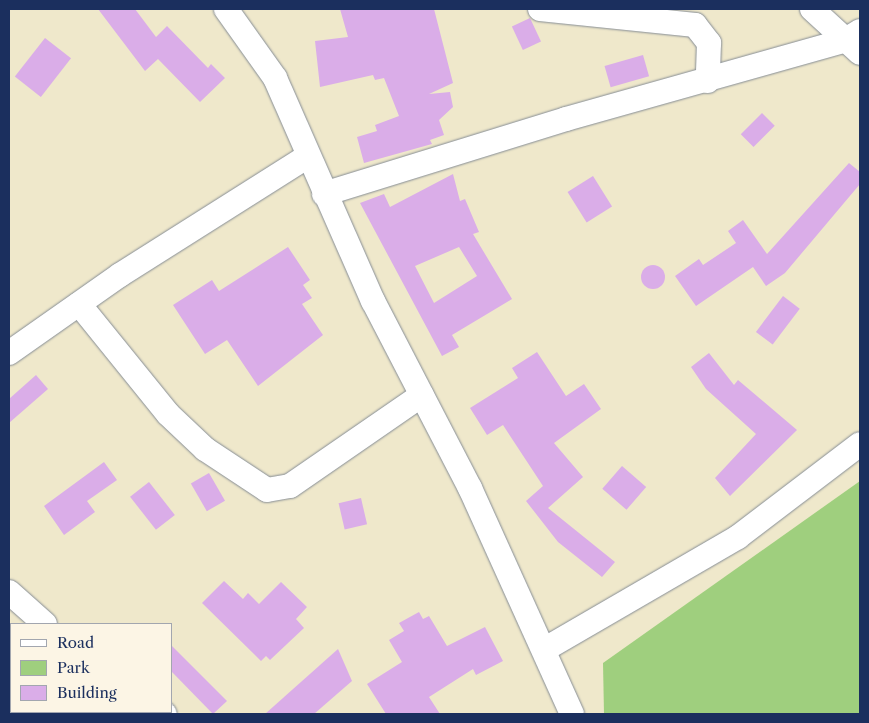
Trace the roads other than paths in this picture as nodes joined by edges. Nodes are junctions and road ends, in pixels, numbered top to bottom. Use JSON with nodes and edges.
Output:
{"nodes":[{"id":1,"x":226,"y":9,"type":"edge"},
{"id":2,"x":540,"y":9,"type":"edge"},
{"id":3,"x":812,"y":9,"type":"edge"},
{"id":4,"x":855,"y":42,"type":"edge"},
{"id":5,"x":708,"y":81,"type":"junction"},
{"id":6,"x":308,"y":156,"type":"junction"},
{"id":7,"x":324,"y":194,"type":"junction"},
{"id":8,"x":78,"y":304,"type":"junction"},
{"id":9,"x":9,"y":353,"type":"edge"},
{"id":10,"x":422,"y":395,"type":"junction"},
{"id":11,"x":860,"y":444,"type":"edge"},
{"id":12,"x":9,"y":592,"type":"edge"},
{"id":13,"x":44,"y":623,"type":"edge"},
{"id":14,"x":546,"y":649,"type":"junction"},
{"id":15,"x":572,"y":714,"type":"edge"}],
"edges":[{"from":1,"to":6,"type":"street"},
{"from":2,"to":5,"type":"street"},
{"from":3,"to":4,"type":"street"},
{"from":4,"to":5,"type":"street"},
{"from":5,"to":7,"type":"street"},
{"from":6,"to":7,"type":"street"},
{"from":6,"to":8,"type":"street"},
{"from":7,"to":10,"type":"street"},
{"from":8,"to":9,"type":"street"},
{"from":8,"to":10,"type":"street"},
{"from":10,"to":14,"type":"street"},
{"from":11,"to":14,"type":"street"},
{"from":12,"to":13,"type":"street"},
{"from":14,"to":15,"type":"street"}]}
